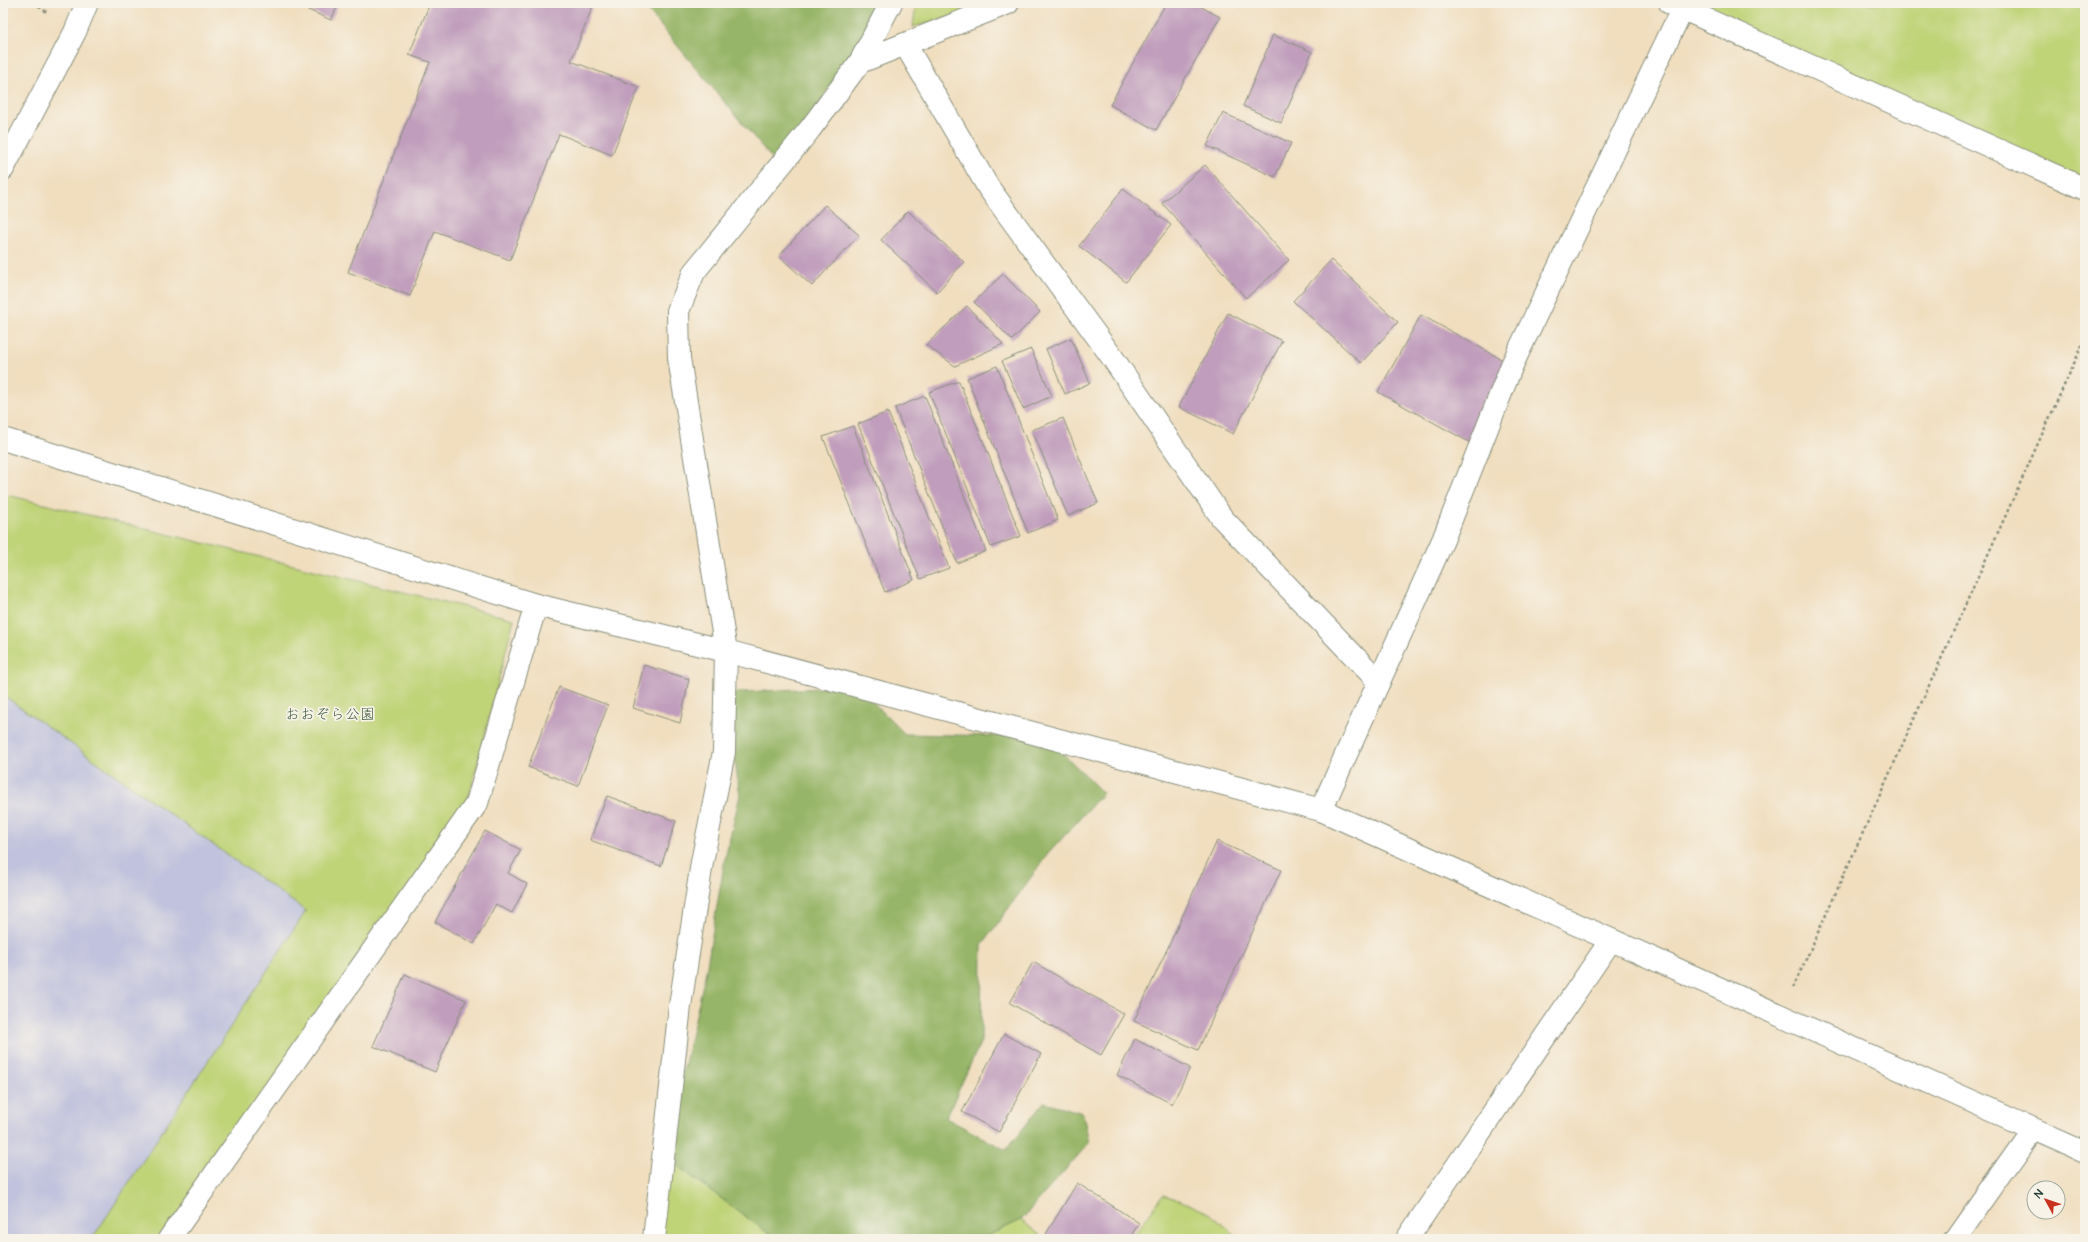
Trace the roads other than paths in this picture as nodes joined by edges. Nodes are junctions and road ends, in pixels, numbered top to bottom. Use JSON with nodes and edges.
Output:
{"nodes":[{"id":1,"x":87,"y":3,"type":"edge"},
{"id":2,"x":891,"y":3,"type":"edge"},
{"id":3,"x":1008,"y":3,"type":"edge"},
{"id":4,"x":1679,"y":5,"type":"edge"},
{"id":5,"x":905,"y":44,"type":"junction"},
{"id":6,"x":860,"y":62,"type":"junction"},
{"id":7,"x":3,"y":169,"type":"edge"},
{"id":8,"x":2085,"y":189,"type":"edge"},
{"id":9,"x":3,"y":439,"type":"edge"},
{"id":10,"x":536,"y":605,"type":"junction"},
{"id":11,"x":726,"y":651,"type":"junction"},
{"id":12,"x":1379,"y":682,"type":"junction"},
{"id":13,"x":1321,"y":810,"type":"junction"},
{"id":14,"x":1611,"y":940,"type":"junction"},
{"id":15,"x":2033,"y":1129,"type":"junction"},
{"id":16,"x":2085,"y":1152,"type":"edge"},
{"id":17,"x":170,"y":1239,"type":"edge"},
{"id":18,"x":654,"y":1239,"type":"edge"},
{"id":19,"x":1407,"y":1239,"type":"edge"},
{"id":20,"x":1955,"y":1239,"type":"edge"}],
"edges":[{"from":1,"to":7,"type":"street"},
{"from":2,"to":6,"type":"street"},
{"from":3,"to":5,"type":"street"},
{"from":4,"to":8,"type":"street"},
{"from":4,"to":12,"type":"street"},
{"from":5,"to":6,"type":"street"},
{"from":5,"to":12,"type":"street"},
{"from":6,"to":11,"type":"street"},
{"from":9,"to":10,"type":"street"},
{"from":10,"to":11,"type":"street"},
{"from":10,"to":17,"type":"street"},
{"from":11,"to":13,"type":"street"},
{"from":11,"to":18,"type":"street"},
{"from":12,"to":13,"type":"street"},
{"from":13,"to":14,"type":"street"},
{"from":14,"to":15,"type":"street"},
{"from":14,"to":19,"type":"street"},
{"from":15,"to":16,"type":"street"},
{"from":15,"to":20,"type":"street"}]}
